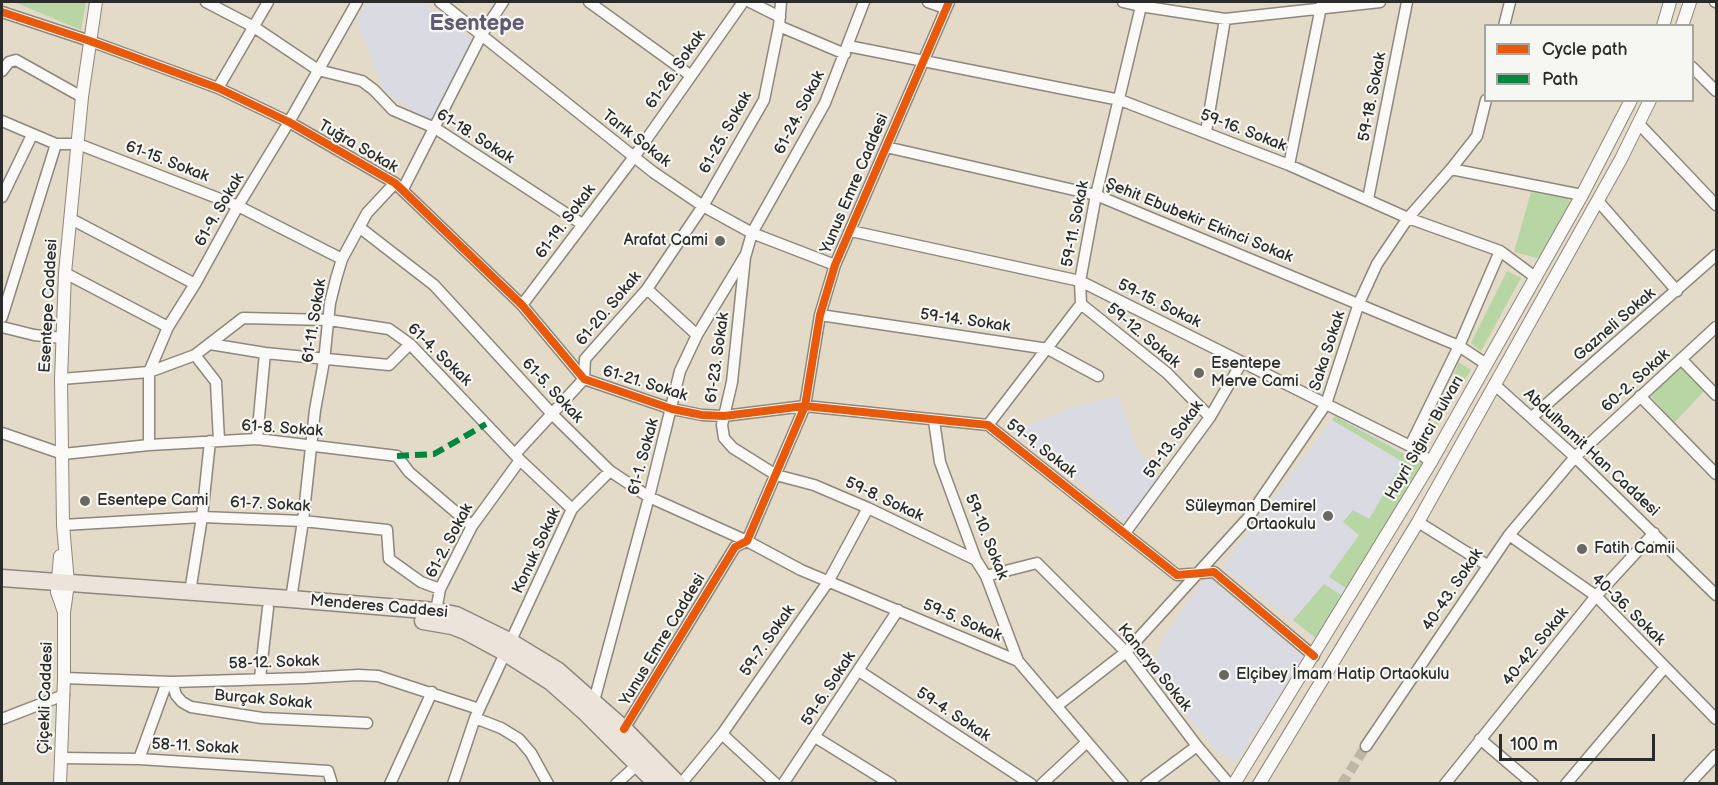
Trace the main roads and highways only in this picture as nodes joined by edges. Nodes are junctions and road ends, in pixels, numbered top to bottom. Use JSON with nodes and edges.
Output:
{"nodes":[{"id":1,"x":2,"y":578,"type":"edge"},
{"id":2,"x":2,"y":588,"type":"edge"},
{"id":3,"x":62,"y":588,"type":"junction"},
{"id":4,"x":508,"y":647,"type":"junction"},
{"id":5,"x":657,"y":783,"type":"edge"},
{"id":6,"x":679,"y":783,"type":"edge"}],
"edges":[{"from":1,"to":3,"type":"main road"},
{"from":2,"to":3,"type":"main road"},
{"from":3,"to":4,"type":"main road","name":"Menderes Caddesi"},
{"from":3,"to":4,"type":"main road","name":"Menderes Caddesi"},
{"from":4,"to":5,"type":"main road","name":"Menderes Caddesi"},
{"from":4,"to":6,"type":"main road","name":"Menderes Caddesi"}]}
